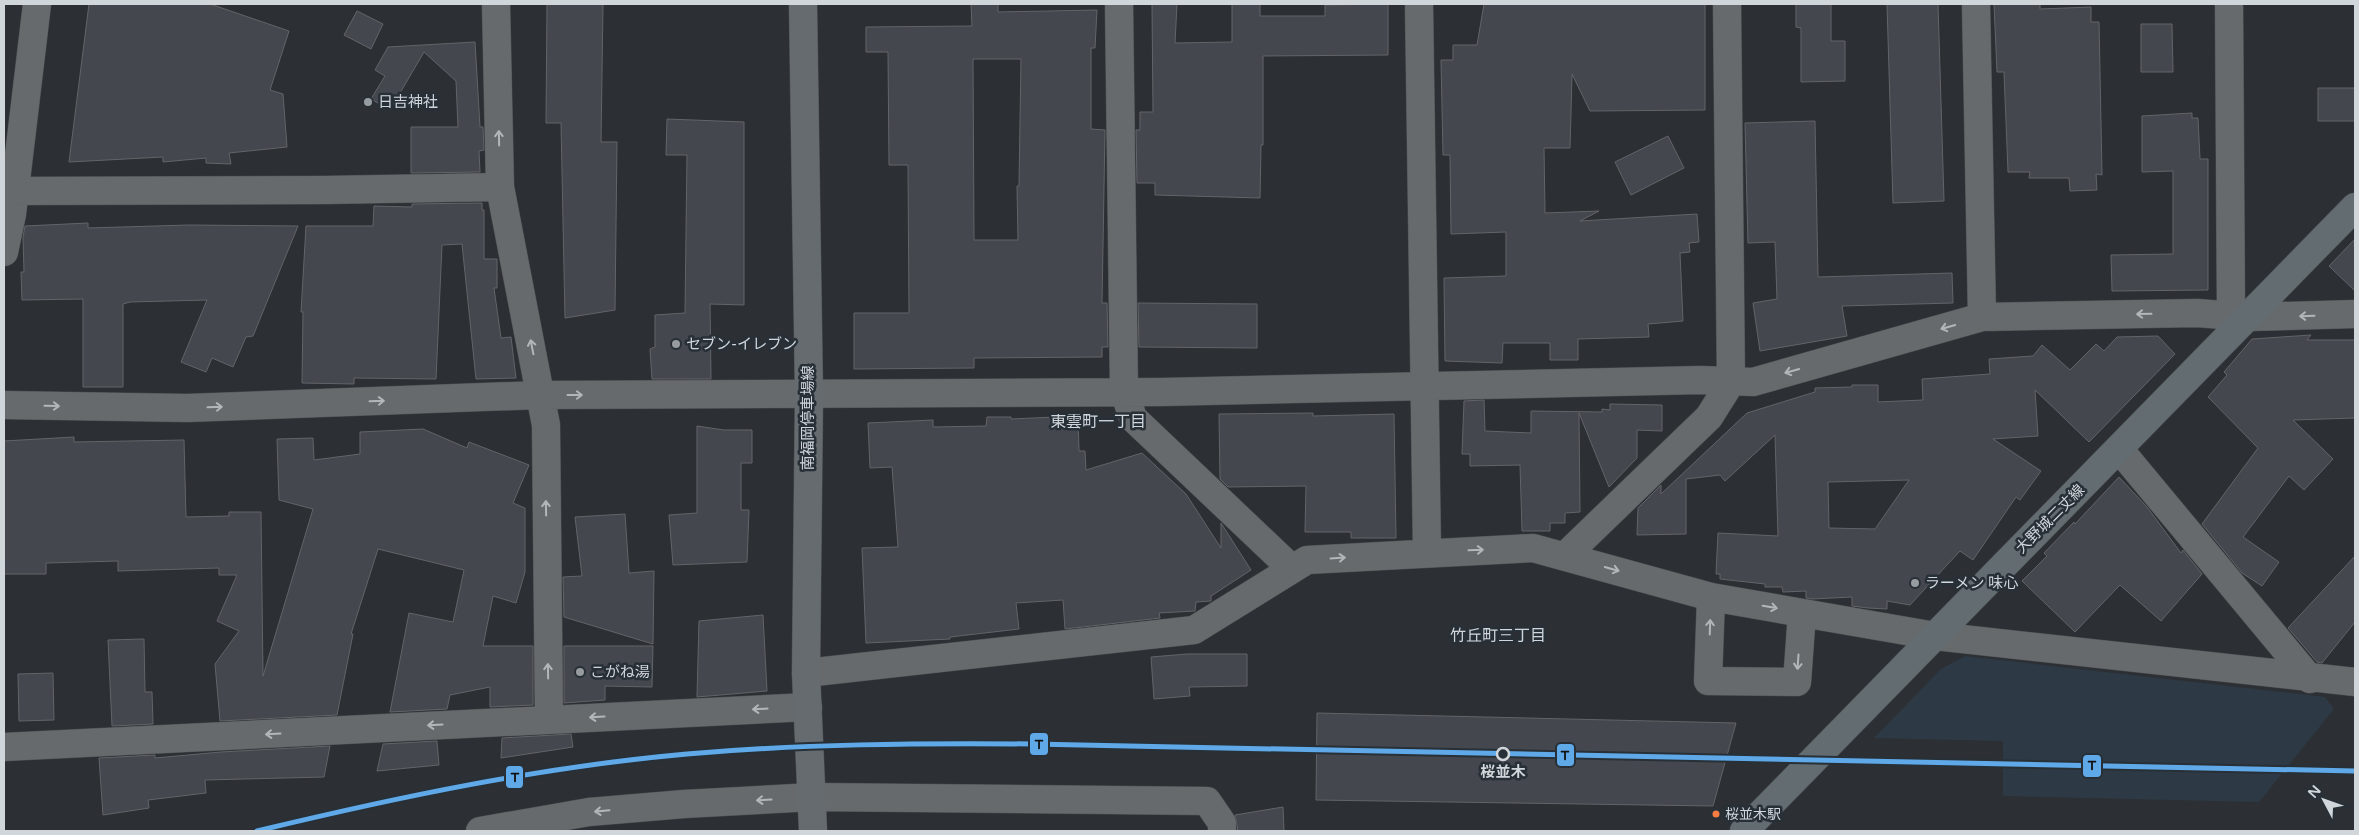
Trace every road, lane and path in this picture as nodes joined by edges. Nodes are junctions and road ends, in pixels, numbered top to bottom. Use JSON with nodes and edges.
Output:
{"nodes":[{"id":1,"x":37,"y":4,"type":"edge"},
{"id":2,"x":496,"y":4,"type":"edge"},
{"id":3,"x":803,"y":4,"type":"edge"},
{"id":4,"x":1119,"y":4,"type":"edge"},
{"id":5,"x":1419,"y":4,"type":"edge"},
{"id":6,"x":1726,"y":4,"type":"edge"},
{"id":7,"x":1976,"y":4,"type":"edge"},
{"id":8,"x":2229,"y":4,"type":"edge"},
{"id":9,"x":500,"y":187,"type":"junction"},
{"id":10,"x":9,"y":190,"type":"edge"},
{"id":11,"x":2355,"y":207,"type":"edge"},
{"id":12,"x":4,"y":252,"type":"edge"},
{"id":13,"x":2355,"y":314,"type":"edge"},
{"id":14,"x":2240,"y":316,"type":"junction"},
{"id":15,"x":1982,"y":317,"type":"junction"},
{"id":16,"x":1731,"y":382,"type":"junction"},
{"id":17,"x":1424,"y":385,"type":"junction"},
{"id":18,"x":1124,"y":391,"type":"junction"},
{"id":19,"x":540,"y":395,"type":"junction"},
{"id":20,"x":808,"y":395,"type":"junction"},
{"id":21,"x":4,"y":404,"type":"edge"},
{"id":22,"x":2119,"y":449,"type":"junction"},
{"id":23,"x":1427,"y":552,"type":"junction"},
{"id":24,"x":1565,"y":556,"type":"junction"},
{"id":25,"x":1292,"y":570,"type":"junction"},
{"id":26,"x":1711,"y":597,"type":"junction"},
{"id":27,"x":1802,"y":613,"type":"junction"},
{"id":28,"x":1935,"y":636,"type":"junction"},
{"id":29,"x":806,"y":673,"type":"junction"},
{"id":30,"x":2352,"y":677,"type":"edge"},
{"id":31,"x":2310,"y":679,"type":"junction"},
{"id":32,"x":808,"y":707,"type":"junction"},
{"id":33,"x":548,"y":720,"type":"junction"},
{"id":34,"x":4,"y":747,"type":"edge"},
{"id":35,"x":812,"y":797,"type":"junction"},
{"id":36,"x":480,"y":831,"type":"edge"},
{"id":37,"x":813,"y":831,"type":"edge"},
{"id":38,"x":1222,"y":831,"type":"edge"},
{"id":39,"x":1744,"y":831,"type":"edge"}],
"edges":[{"from":1,"to":10,"type":"street"},
{"from":9,"to":2,"type":"street","one_way":true},
{"from":3,"to":20,"type":"main road","name":"南福岡停車場線"},
{"from":4,"to":18,"type":"street"},
{"from":5,"to":17,"type":"street"},
{"from":6,"to":16,"type":"street"},
{"from":7,"to":15,"type":"street"},
{"from":8,"to":14,"type":"street"},
{"from":9,"to":10,"type":"street"},
{"from":19,"to":9,"type":"street","one_way":true},
{"from":10,"to":12,"type":"street"},
{"from":11,"to":14,"type":"main road","name":"大野城二丈線"},
{"from":13,"to":14,"type":"street","one_way":true},
{"from":14,"to":15,"type":"street","one_way":true},
{"from":14,"to":22,"type":"main road","name":"大野城二丈線"},
{"from":15,"to":16,"type":"street","one_way":true},
{"from":16,"to":17,"type":"street"},
{"from":16,"to":24,"type":"street"},
{"from":17,"to":18,"type":"street"},
{"from":17,"to":23,"type":"street"},
{"from":18,"to":20,"type":"street"},
{"from":18,"to":25,"type":"street"},
{"from":19,"to":20,"type":"street","one_way":true},
{"from":21,"to":19,"type":"street","one_way":true},
{"from":33,"to":19,"type":"street","one_way":true},
{"from":20,"to":29,"type":"main road","name":"南福岡停車場線"},
{"from":22,"to":28,"type":"main road","name":"大野城二丈線"},
{"from":22,"to":31,"type":"street"},
{"from":23,"to":24,"type":"street","one_way":true},
{"from":25,"to":23,"type":"street","one_way":true},
{"from":24,"to":26,"type":"street","one_way":true},
{"from":25,"to":29,"type":"street"},
{"from":26,"to":27,"type":"street","one_way":true},
{"from":27,"to":26,"type":"street","one_way":true},
{"from":27,"to":28,"type":"street"},
{"from":28,"to":31,"type":"street"},
{"from":28,"to":39,"type":"main road","name":"大野城二丈線"},
{"from":29,"to":32,"type":"main road","name":"南福岡停車場線"},
{"from":30,"to":31,"type":"street"},
{"from":32,"to":33,"type":"street","one_way":true},
{"from":32,"to":35,"type":"main road","name":"南福岡停車場線"},
{"from":33,"to":34,"type":"street","one_way":true},
{"from":35,"to":36,"type":"street","one_way":true},
{"from":35,"to":37,"type":"main road","name":"南福岡停車場線"},
{"from":35,"to":38,"type":"street"}]}
